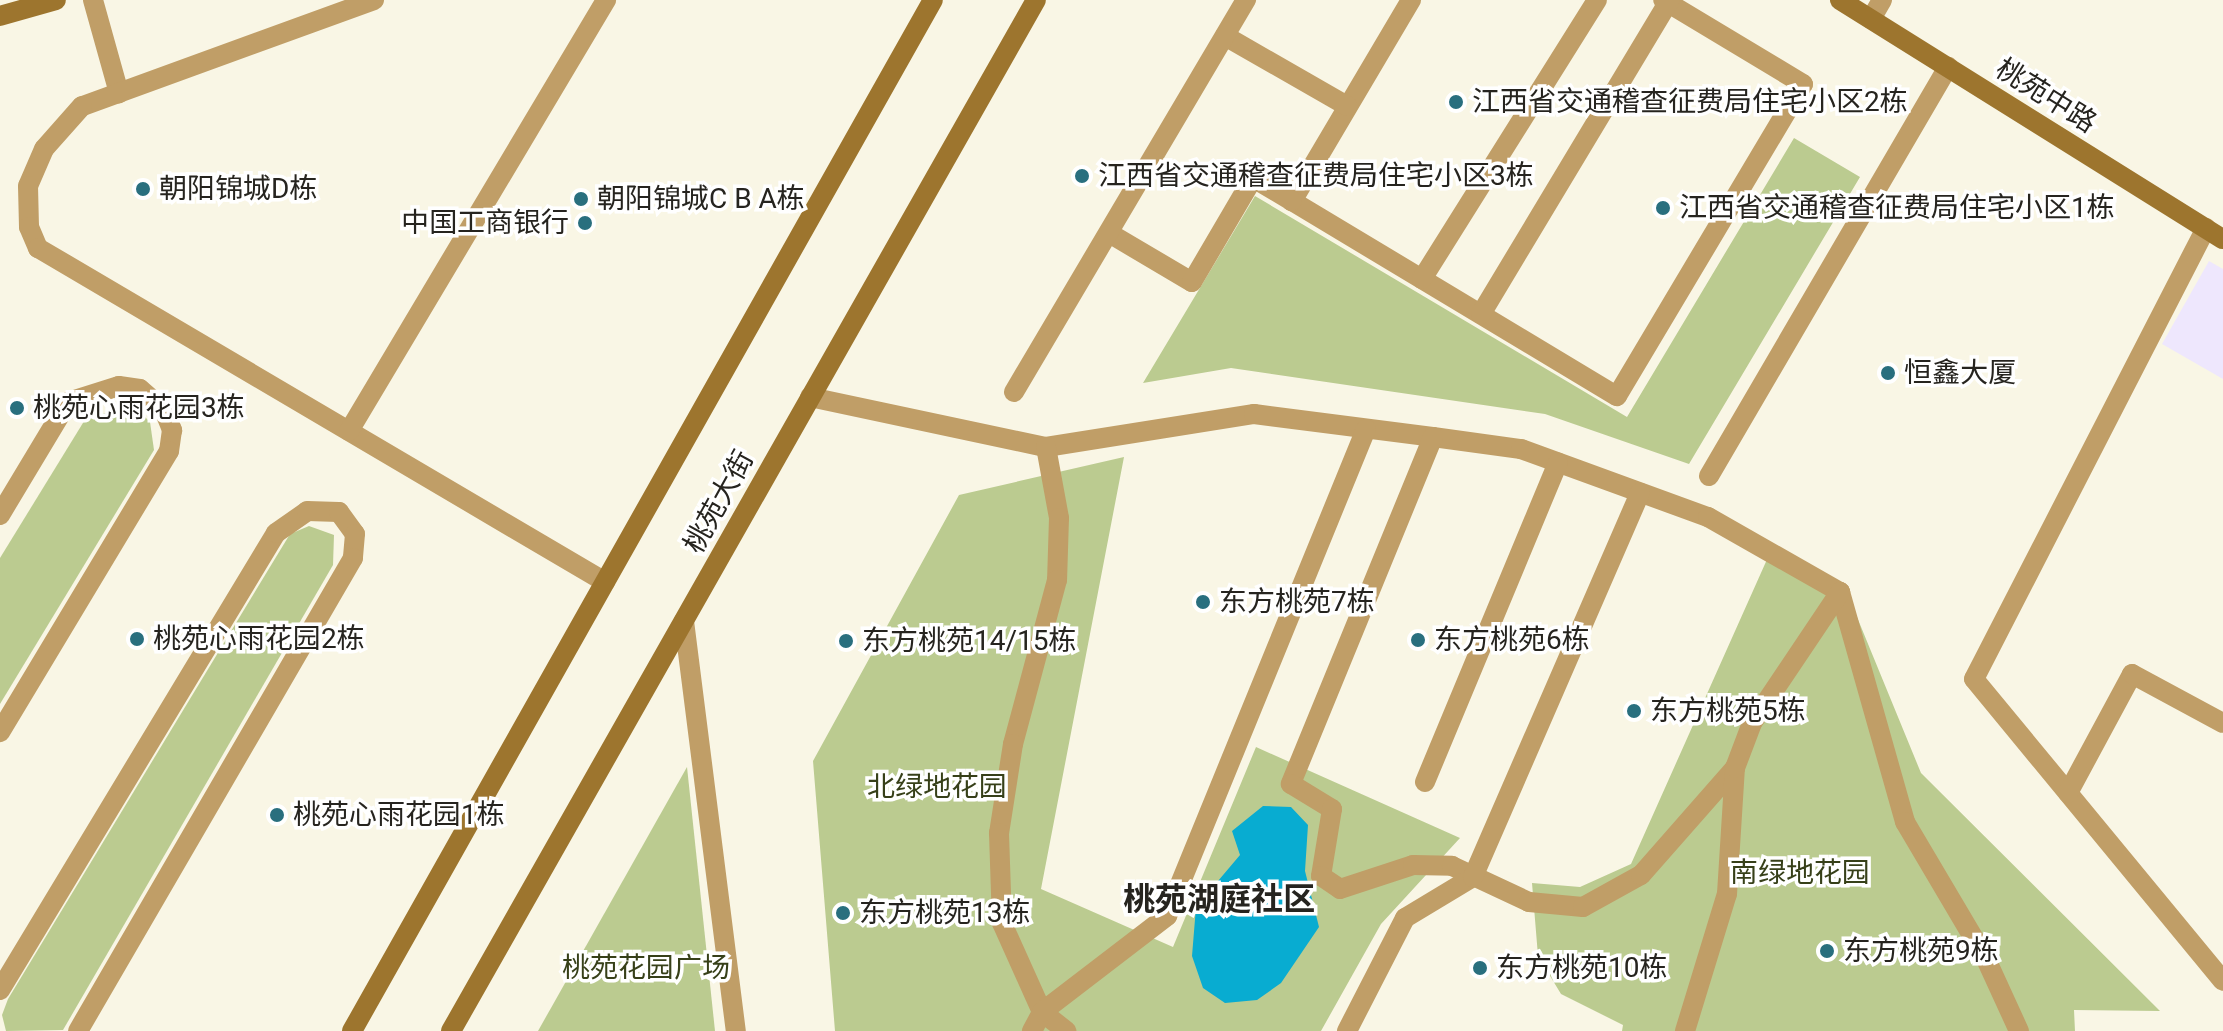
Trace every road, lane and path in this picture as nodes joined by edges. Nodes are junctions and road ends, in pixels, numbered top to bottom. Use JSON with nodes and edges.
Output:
{"nodes":[{"id":1,"x":56,"y":0,"type":"edge"},
{"id":2,"x":93,"y":0,"type":"edge"},
{"id":3,"x":374,"y":0,"type":"edge"},
{"id":4,"x":606,"y":0,"type":"edge"},
{"id":5,"x":933,"y":0,"type":"edge"},
{"id":6,"x":1036,"y":0,"type":"edge"},
{"id":7,"x":1246,"y":0,"type":"edge"},
{"id":8,"x":1411,"y":0,"type":"edge"},
{"id":9,"x":1597,"y":0,"type":"edge"},
{"id":10,"x":1840,"y":0,"type":"edge"},
{"id":11,"x":1882,"y":0,"type":"edge"},
{"id":12,"x":1667,"y":1,"type":"edge"},
{"id":13,"x":0,"y":16,"type":"edge"},
{"id":14,"x":1871,"y":19,"type":"junction"},
{"id":15,"x":1225,"y":36,"type":"junction"},
{"id":16,"x":1948,"y":67,"type":"junction"},
{"id":17,"x":119,"y":93,"type":"junction"},
{"id":18,"x":1347,"y":106,"type":"junction"},
{"id":19,"x":1292,"y":201,"type":"junction"},
{"id":20,"x":1109,"y":233,"type":"junction"},
{"id":21,"x":2214,"y":233,"type":"edge"},
{"id":22,"x":1422,"y":279,"type":"junction"},
{"id":23,"x":1481,"y":314,"type":"junction"},
{"id":24,"x":1014,"y":392,"type":"dead end"},
{"id":25,"x":810,"y":397,"type":"junction"},
{"id":26,"x":1366,"y":429,"type":"junction"},
{"id":27,"x":349,"y":431,"type":"junction"},
{"id":28,"x":1433,"y":437,"type":"junction"},
{"id":29,"x":1046,"y":447,"type":"junction"},
{"id":30,"x":1558,"y":463,"type":"junction"},
{"id":31,"x":1709,"y":476,"type":"dead end"},
{"id":32,"x":1640,"y":493,"type":"junction"},
{"id":33,"x":0,"y":515,"type":"edge"},
{"id":34,"x":605,"y":582,"type":"junction"},
{"id":35,"x":1840,"y":592,"type":"junction"},
{"id":36,"x":684,"y":621,"type":"junction"},
{"id":37,"x":2223,"y":723,"type":"edge"},
{"id":38,"x":0,"y":732,"type":"edge"},
{"id":39,"x":1735,"y":768,"type":"junction"},
{"id":40,"x":1425,"y":782,"type":"dead end"},
{"id":41,"x":2068,"y":793,"type":"junction"},
{"id":42,"x":1473,"y":877,"type":"junction"},
{"id":43,"x":2223,"y":981,"type":"edge"},
{"id":44,"x":0,"y":990,"type":"edge"},
{"id":45,"x":1042,"y":1012,"type":"junction"},
{"id":46,"x":78,"y":1031,"type":"edge"},
{"id":47,"x":352,"y":1031,"type":"edge"},
{"id":48,"x":451,"y":1031,"type":"edge"},
{"id":49,"x":736,"y":1031,"type":"edge"},
{"id":50,"x":1032,"y":1031,"type":"edge"},
{"id":51,"x":1066,"y":1031,"type":"edge"},
{"id":52,"x":1347,"y":1031,"type":"edge"},
{"id":53,"x":1685,"y":1031,"type":"edge"},
{"id":54,"x":2019,"y":1031,"type":"edge"}],
"edges":[{"from":1,"to":13,"type":"main road"},
{"from":2,"to":17,"type":"street"},
{"from":3,"to":17,"type":"street"},
{"from":4,"to":27,"type":"street"},
{"from":5,"to":34,"type":"main road"},
{"from":6,"to":25,"type":"main road","name":"桃苑大街"},
{"from":7,"to":15,"type":"street"},
{"from":8,"to":18,"type":"street"},
{"from":9,"to":22,"type":"street"},
{"from":10,"to":14,"type":"main road","name":"桃苑中路"},
{"from":11,"to":14,"type":"street"},
{"from":12,"to":23,"type":"street"},
{"from":12,"to":23,"type":"street"},
{"from":14,"to":16,"type":"main road","name":"桃苑中路"},
{"from":15,"to":18,"type":"street"},
{"from":15,"to":20,"type":"street"},
{"from":16,"to":21,"type":"main road","name":"桃苑中路"},
{"from":16,"to":31,"type":"street"},
{"from":17,"to":27,"type":"street"},
{"from":18,"to":19,"type":"street"},
{"from":19,"to":20,"type":"street"},
{"from":19,"to":22,"type":"street"},
{"from":20,"to":24,"type":"street"},
{"from":21,"to":41,"type":"street"},
{"from":22,"to":23,"type":"street"},
{"from":25,"to":29,"type":"street"},
{"from":25,"to":36,"type":"main road","name":"桃苑大街"},
{"from":26,"to":28,"type":"street"},
{"from":26,"to":29,"type":"street"},
{"from":26,"to":45,"type":"street"},
{"from":27,"to":34,"type":"street"},
{"from":28,"to":30,"type":"street"},
{"from":28,"to":42,"type":"street"},
{"from":29,"to":45,"type":"street"},
{"from":30,"to":32,"type":"street"},
{"from":30,"to":40,"type":"street"},
{"from":32,"to":35,"type":"street"},
{"from":32,"to":42,"type":"street"},
{"from":33,"to":38,"type":"street"},
{"from":34,"to":47,"type":"main road"},
{"from":35,"to":39,"type":"street"},
{"from":35,"to":54,"type":"street"},
{"from":36,"to":48,"type":"main road","name":"桃苑大街"},
{"from":36,"to":49,"type":"street"},
{"from":37,"to":41,"type":"street"},
{"from":39,"to":42,"type":"street"},
{"from":39,"to":53,"type":"street"},
{"from":41,"to":43,"type":"street"},
{"from":42,"to":52,"type":"street"},
{"from":44,"to":46,"type":"street"},
{"from":45,"to":50,"type":"street"},
{"from":45,"to":51,"type":"street"}]}
